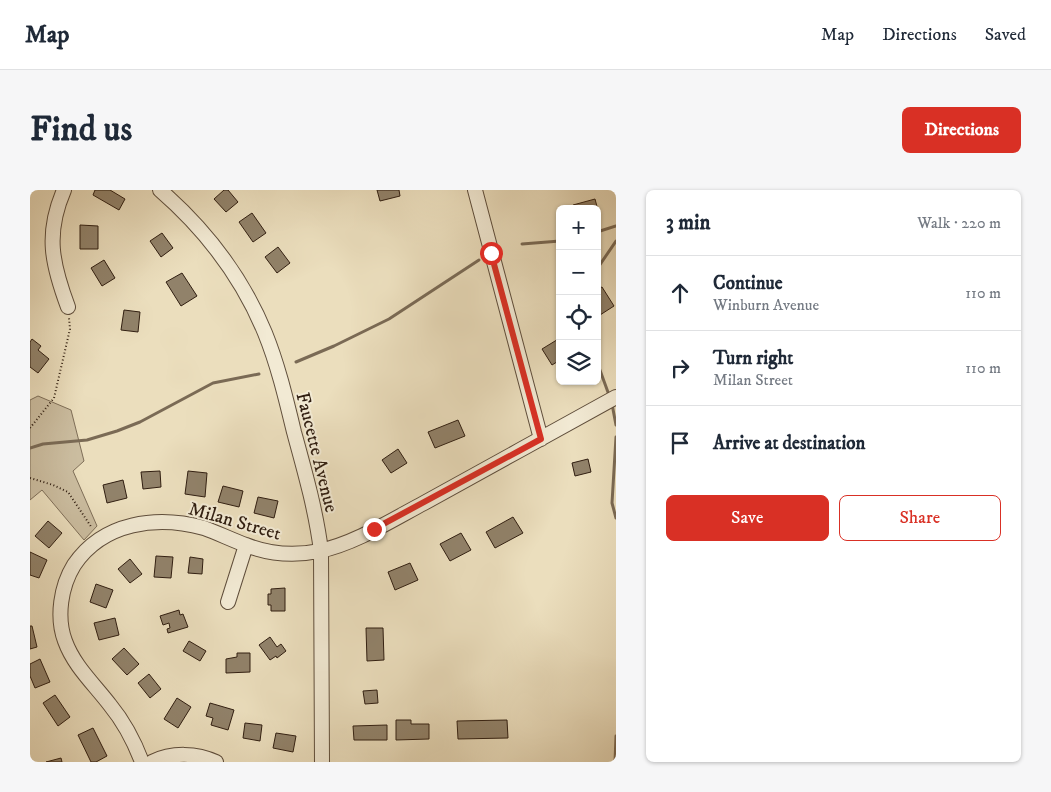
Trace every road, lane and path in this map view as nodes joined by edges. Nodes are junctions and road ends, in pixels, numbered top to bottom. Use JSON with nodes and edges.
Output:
{"nodes":[{"id":1,"x":64,"y":190,"type":"edge"},
{"id":2,"x":160,"y":190,"type":"edge"},
{"id":3,"x":475,"y":190,"type":"edge"},
{"id":4,"x":68,"y":307,"type":"joint"},
{"id":5,"x":616,"y":397,"type":"edge"},
{"id":6,"x":30,"y":428,"type":"edge"},
{"id":7,"x":541,"y":439,"type":"junction"},
{"id":8,"x":30,"y":478,"type":"edge"},
{"id":9,"x":99,"y":538,"type":"junction"},
{"id":10,"x":246,"y":545,"type":"junction"},
{"id":11,"x":322,"y":551,"type":"junction"},
{"id":12,"x":228,"y":602,"type":"dead end"},
{"id":13,"x":142,"y":762,"type":"edge"},
{"id":14,"x":152,"y":762,"type":"edge"},
{"id":15,"x":216,"y":762,"type":"edge"},
{"id":16,"x":322,"y":762,"type":"edge"}],
"edges":[{"from":1,"to":4,"type":"street"},
{"from":2,"to":11,"type":"street","name":"Faucette Avenue"},
{"from":3,"to":7,"type":"street"},
{"from":4,"to":6,"type":"path"},
{"from":5,"to":7,"type":"street","name":"Milan Street"},
{"from":7,"to":11,"type":"street","name":"Milan Street"},
{"from":8,"to":9,"type":"path"},
{"from":9,"to":10,"type":"street","name":"Milan Street"},
{"from":9,"to":13,"type":"street","name":"Milan Street"},
{"from":10,"to":11,"type":"street","name":"Milan Street"},
{"from":10,"to":12,"type":"street"},
{"from":11,"to":16,"type":"street","name":"Faucette Avenue"},
{"from":14,"to":15,"type":"street"}]}
